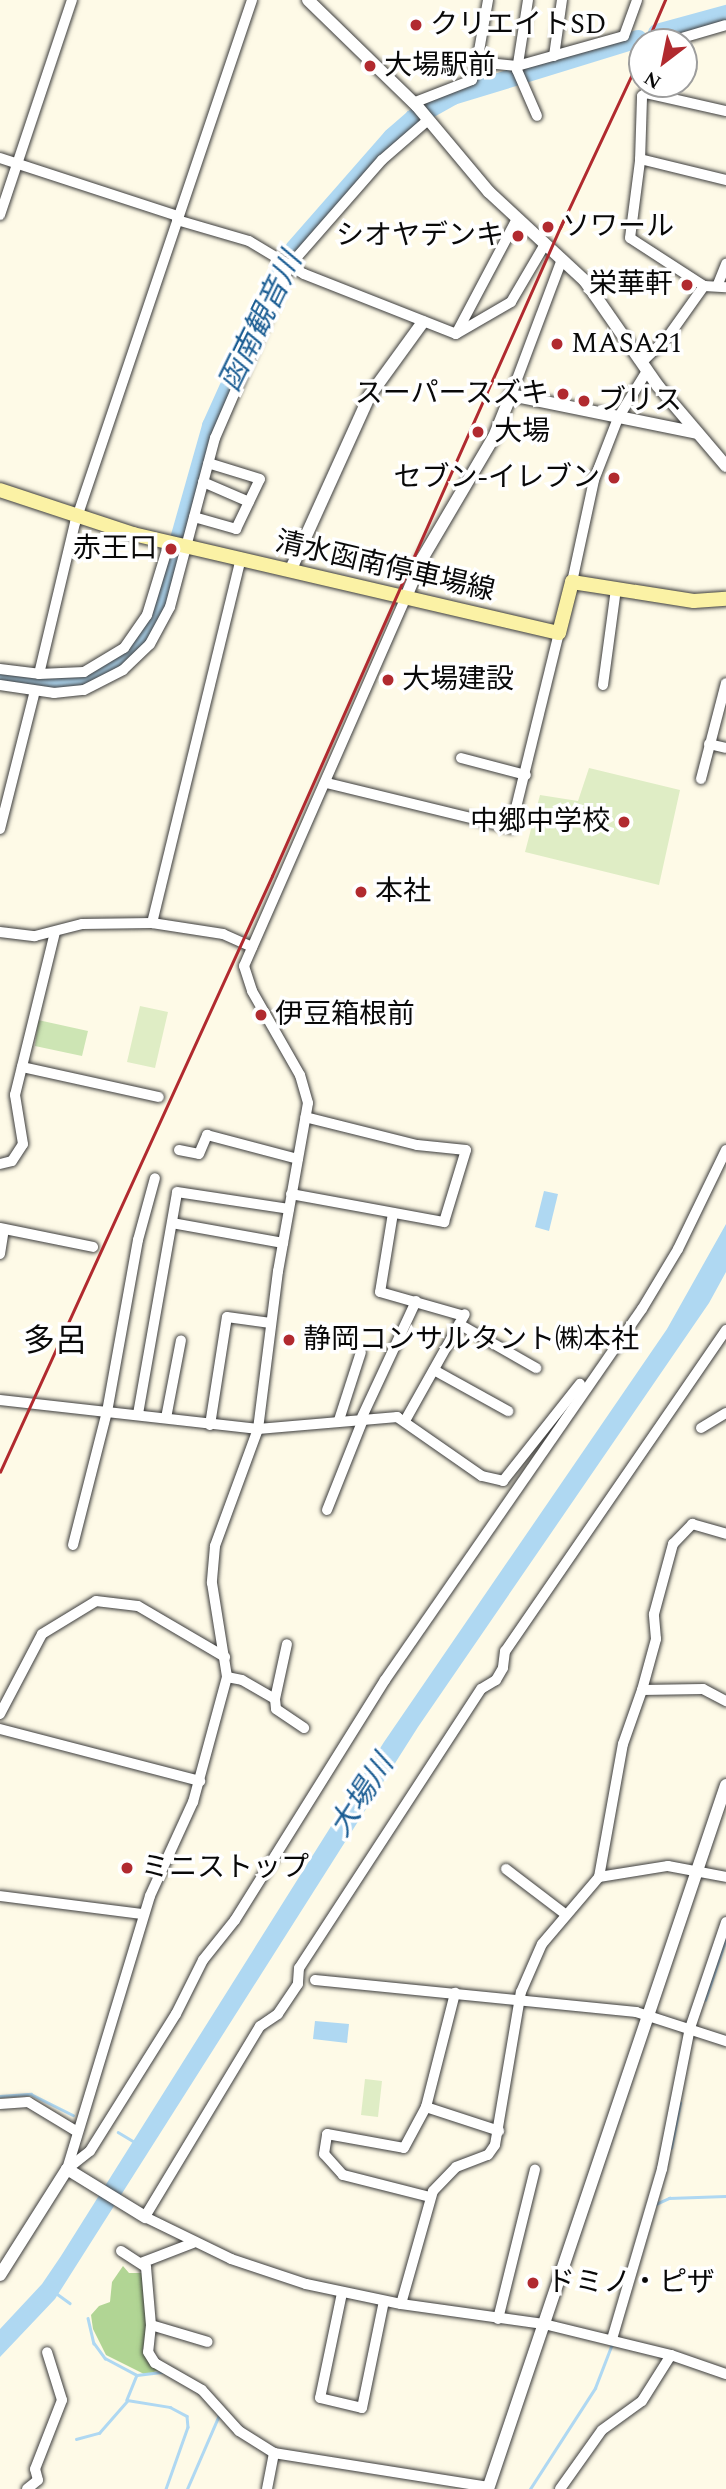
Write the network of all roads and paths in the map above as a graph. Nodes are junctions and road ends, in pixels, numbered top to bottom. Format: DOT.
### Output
graph roads {
  1 [pos="72,0"];
  2 [pos="252,0"];
  3 [pos="308,0"];
  4 [pos="488,0"];
  5 [pos="528,0"];
  6 [pos="562,0"];
  7 [pos="637,0"];
  8 [pos="726,25"];
  9 [pos="698,33"];
  10 [pos="554,56"];
  11 [pos="477,62"];
  12 [pos="517,68"];
  13 [pos="415,104"];
  14 [pos="726,111"];
  15 [pos="537,116"];
  16 [pos="427,119"];
  17 [pos="0,158"];
  18 [pos="640,159"];
  19 [pos="17,164"];
  20 [pos="726,180"];
  21 [pos="0,215"];
  22 [pos="177,218"];
  23 [pos="517,219"];
  24 [pos="545,244"];
  25 [pos="562,259"];
  26 [pos="726,264"];
  27 [pos="290,265"];
  28 [pos="722,285"];
  29 [pos="704,286"];
  30 [pos="423,322"];
  31 [pos="456,334"];
  32 [pos="645,366"];
  33 [pos="512,395"];
  34 [pos="618,418"];
  35 [pos="697,433"];
  36 [pos="724,461"];
  37 [pos="208,463"];
  38 [pos="203,482"];
  39 [pos="0,490"];
  40 [pos="250,502"];
  41 [pos="79,516"];
  42 [pos="194,517"];
  43 [pos="177,545"];
  44 [pos="241,558"];
  45 [pos="291,569"];
  46 [pos="572,582"];
  47 [pos="616,589"];
  48 [pos="406,597"];
  49 [pos="726,598"];
  50 [pos="155,619"];
  51 [pos="559,633"];
  52 [pos="39,674"];
  53 [pos="6,678"];
  54 [pos="726,683"];
  55 [pos="603,685"];
  56 [pos="35,691"];
  57 [pos="709,744"];
  58 [pos="726,748"];
  59 [pos="461,758"];
  60 [pos="526,775"];
  61 [pos="701,779"];
  62 [pos="327,783"];
  63 [pos="0,830"];
  64 [pos="152,923"];
  65 [pos="0,932"];
  66 [pos="55,932"];
  67 [pos="252,947"];
  68 [pos="22,1068"];
  69 [pos="159,1097"];
  70 [pos="306,1117"];
  71 [pos="179,1150"];
  72 [pos="726,1150"];
  73 [pos="298,1159"];
  74 [pos="0,1164"];
  75 [pos="155,1178"];
  76 [pos="291,1194"];
  77 [pos="289,1209"];
  78 [pos="393,1213"];
  79 [pos="172,1223"];
  80 [pos="2,1229"];
  81 [pos="283,1243"];
  82 [pos="93,1247"];
  83 [pos="0,1254"];
  84 [pos="416,1301"];
  85 [pos="463,1318"];
  86 [pos="271,1323"];
  87 [pos="726,1330"];
  88 [pos="181,1340"];
  89 [pos="361,1352"];
  90 [pos="536,1368"];
  91 [pos="434,1370"];
  92 [pos="580,1384"];
  93 [pos="0,1400"];
  94 [pos="508,1411"];
  95 [pos="107,1412"];
  96 [pos="726,1413"];
  97 [pos="138,1414"];
  98 [pos="166,1418"];
  99 [pos="363,1418"];
  100 [pos="406,1419"];
  101 [pos="339,1420"];
  102 [pos="210,1425"];
  103 [pos="701,1428"];
  104 [pos="258,1429"];
  105 [pos="536,1444"];
  106 [pos="547,1452"];
  107 [pos="327,1510"];
  108 [pos="726,1534"];
  109 [pos="73,1545"];
  110 [pos="287,1644"];
  111 [pos="225,1657"];
  112 [pos="227,1677"];
  113 [pos="642,1690"];
  114 [pos="275,1699"];
  115 [pos="726,1701"];
  116 [pos="0,1714"];
  117 [pos="304,1728"];
  118 [pos="0,1729"];
  119 [pos="200,1781"];
  120 [pos="726,1785"];
  121 [pos="698,1868"];
  122 [pos="506,1869"];
  123 [pos="599,1877"];
  124 [pos="726,1877"];
  125 [pos="0,1896"];
  126 [pos="144,1914"];
  127 [pos="565,1914"];
  128 [pos="726,1922"];
  129 [pos="315,1980"];
  130 [pos="455,1993"];
  131 [pos="520,2000"];
  132 [pos="649,2014"];
  133 [pos="690,2028"];
  134 [pos="726,2041"];
  135 [pos="0,2105"];
  136 [pos="426,2107"];
  137 [pos="76,2130"];
  138 [pos="499,2130"];
  139 [pos="535,2170"];
  140 [pos="72,2172"];
  141 [pos="430,2197"];
  142 [pos="144,2216"];
  143 [pos="193,2243"];
  144 [pos="121,2251"];
  145 [pos="141,2263"];
  146 [pos="0,2275"];
  147 [pos="342,2292"];
  148 [pos="384,2301"];
  149 [pos="401,2304"];
  150 [pos="498,2319"];
  151 [pos="544,2324"];
  152 [pos="151,2325"];
  153 [pos="612,2339"];
  154 [pos="208,2342"];
  155 [pos="47,2351"];
  156 [pos="671,2355"];
  157 [pos="726,2374"];
  158 [pos="274,2453"];
  159 [pos="488,2488"];
  160 [pos="27,2489"];
  161 [pos="267,2489"];
  162 [pos="560,2489"];
  1 -- 19 [label="street"];
  2 -- 22 [label="street"];
  3 -- 13 [label="street"];
  4 -- 11 [label="street"];
  5 -- 12 [label="street"];
  6 -- 10 [label="street"];
  7 -- 10 [label="street"];
  8 -- 9 [label="street"];
  10 -- 12 [label="street"];
  11 -- 12 [label="street"];
  11 -- 13 [label="street"];
  12 -- 15 [label="street"];
  13 -- 16 [label="street"];
  14 -- 18 [label="street"];
  16 -- 23 [label="street"];
  16 -- 27 [label="street"];
  17 -- 19 [label="street"];
  18 -- 20 [label="street"];
  18 -- 29 [label="street"];
  19 -- 21 [label="street"];
  19 -- 22 [label="street"];
  22 -- 27 [label="street"];
  22 -- 41 [label="street"];
  23 -- 24 [label="street"];
  23 -- 31 [label="street"];
  24 -- 25 [label="street"];
  24 -- 31 [label="street"];
  25 -- 32 [label="street"];
  25 -- 33 [label="street"];
  26 -- 28 [label="street"];
  27 -- 30 [label="street"];
  27 -- 37 [label="street"];
  28 -- 29 [label="street"];
  29 -- 32 [label="street"];
  30 -- 31 [label="street"];
  30 -- 45 [label="street"];
  32 -- 34 [label="street"];
  32 -- 35 [label="street"];
  33 -- 34 [label="street"];
  33 -- 48 [label="street"];
  34 -- 35 [label="street"];
  34 -- 46 [label="street"];
  35 -- 36 [label="street"];
  37 -- 38 [label="street"];
  37 -- 40 [label="street"];
  38 -- 40 [label="street"];
  38 -- 42 [label="street"];
  39 -- 41 [label="main road, 清水函南停車場線"];
  40 -- 42 [label="street"];
  41 -- 43 [label="main road, 清水函南停車場線"];
  41 -- 52 [label="street"];
  42 -- 43 [label="street"];
  43 -- 44 [label="main road, 清水函南停車場線"];
  43 -- 50 [label="street"];
  43 -- 50 [label="street"];
  44 -- 45 [label="main road, 清水函南停車場線"];
  44 -- 64 [label="street"];
  45 -- 48 [label="main road, 清水函南停車場線"];
  46 -- 47 [label="main road"];
  46 -- 51 [label="main road"];
  47 -- 49 [label="main road"];
  47 -- 55 [label="street"];
  48 -- 51 [label="main road, 清水函南停車場線"];
  48 -- 62 [label="street"];
  50 -- 52 [label="street"];
  50 -- 56 [label="street"];
  51 -- 60 [label="street"];
  52 -- 53 [label="street"];
  53 -- 56 [label="street"];
  54 -- 57 [label="street"];
  56 -- 63 [label="street"];
  57 -- 58 [label="street"];
  57 -- 61 [label="street"];
  59 -- 60 [label="street"];
  60 -- 62 [label="street"];
  62 -- 67 [label="street"];
  64 -- 66 [label="street"];
  64 -- 67 [label="street"];
  65 -- 66 [label="street"];
  66 -- 68 [label="street"];
  67 -- 70 [label="street"];
  68 -- 69 [label="street"];
  68 -- 74 [label="street"];
  70 -- 73 [label="street"];
  70 -- 78 [label="street"];
  71 -- 73 [label="street"];
  72 -- 106 [label="street"];
  73 -- 76 [label="street"];
  75 -- 95 [label="street"];
  76 -- 77 [label="street"];
  76 -- 78 [label="street"];
  77 -- 79 [label="street"];
  77 -- 81 [label="street"];
  78 -- 84 [label="street"];
  79 -- 81 [label="street"];
  79 -- 97 [label="street"];
  80 -- 82 [label="street"];
  80 -- 83 [label="street"];
  81 -- 86 [label="street"];
  84 -- 85 [label="street"];
  84 -- 99 [label="street"];
  85 -- 90 [label="street"];
  85 -- 91 [label="street"];
  86 -- 102 [label="street"];
  86 -- 104 [label="street"];
  87 -- 142 [label="street"];
  88 -- 98 [label="street"];
  89 -- 101 [label="street"];
  91 -- 94 [label="street"];
  91 -- 100 [label="street"];
  92 -- 105 [label="street"];
  93 -- 95 [label="street"];
  95 -- 97 [label="street"];
  95 -- 109 [label="street"];
  96 -- 103 [label="street"];
  97 -- 98 [label="street"];
  98 -- 102 [label="street"];
  99 -- 100 [label="street"];
  99 -- 101 [label="street"];
  99 -- 107 [label="street"];
  100 -- 105 [label="street"];
  101 -- 104 [label="street"];
  102 -- 104 [label="street"];
  104 -- 111 [label="street"];
  105 -- 106 [label="street"];
  106 -- 140 [label="street"];
  108 -- 113 [label="street"];
  110 -- 114 [label="street"];
  111 -- 112 [label="street"];
  111 -- 116 [label="street"];
  112 -- 114 [label="street"];
  112 -- 119 [label="street"];
  113 -- 115 [label="street"];
  113 -- 123 [label="street"];
  114 -- 117 [label="street"];
  118 -- 119 [label="street"];
  119 -- 126 [label="street"];
  120 -- 121 [label="street"];
  121 -- 123 [label="street"];
  121 -- 124 [label="street"];
  121 -- 132 [label="street"];
  122 -- 127 [label="street"];
  123 -- 127 [label="street"];
  125 -- 126 [label="street"];
  126 -- 137 [label="street"];
  127 -- 131 [label="street"];
  128 -- 133 [label="street"];
  129 -- 130 [label="street"];
  130 -- 131 [label="street"];
  130 -- 136 [label="street"];
  131 -- 132 [label="street"];
  131 -- 138 [label="street"];
  132 -- 133 [label="street"];
  132 -- 151 [label="street"];
  133 -- 134 [label="street"];
  133 -- 153 [label="street"];
  135 -- 137 [label="street"];
  136 -- 138 [label="street"];
  136 -- 141 [label="street"];
  137 -- 140 [label="street"];
  138 -- 141 [label="street"];
  139 -- 150 [label="street"];
  140 -- 142 [label="street"];
  140 -- 146 [label="street"];
  141 -- 149 [label="street"];
  142 -- 143 [label="street"];
  143 -- 145 [label="street"];
  143 -- 147 [label="street"];
  144 -- 145 [label="street"];
  145 -- 152 [label="street"];
  147 -- 148 [label="street"];
  147 -- 148 [label="street"];
  148 -- 149 [label="street"];
  149 -- 150 [label="street"];
  150 -- 151 [label="street"];
  151 -- 153 [label="street"];
  151 -- 159 [label="street"];
  152 -- 154 [label="street"];
  152 -- 158 [label="street"];
  153 -- 156 [label="street"];
  155 -- 160 [label="street"];
  156 -- 157 [label="street"];
  156 -- 162 [label="street"];
  158 -- 159 [label="street"];
  158 -- 161 [label="street"];
}
